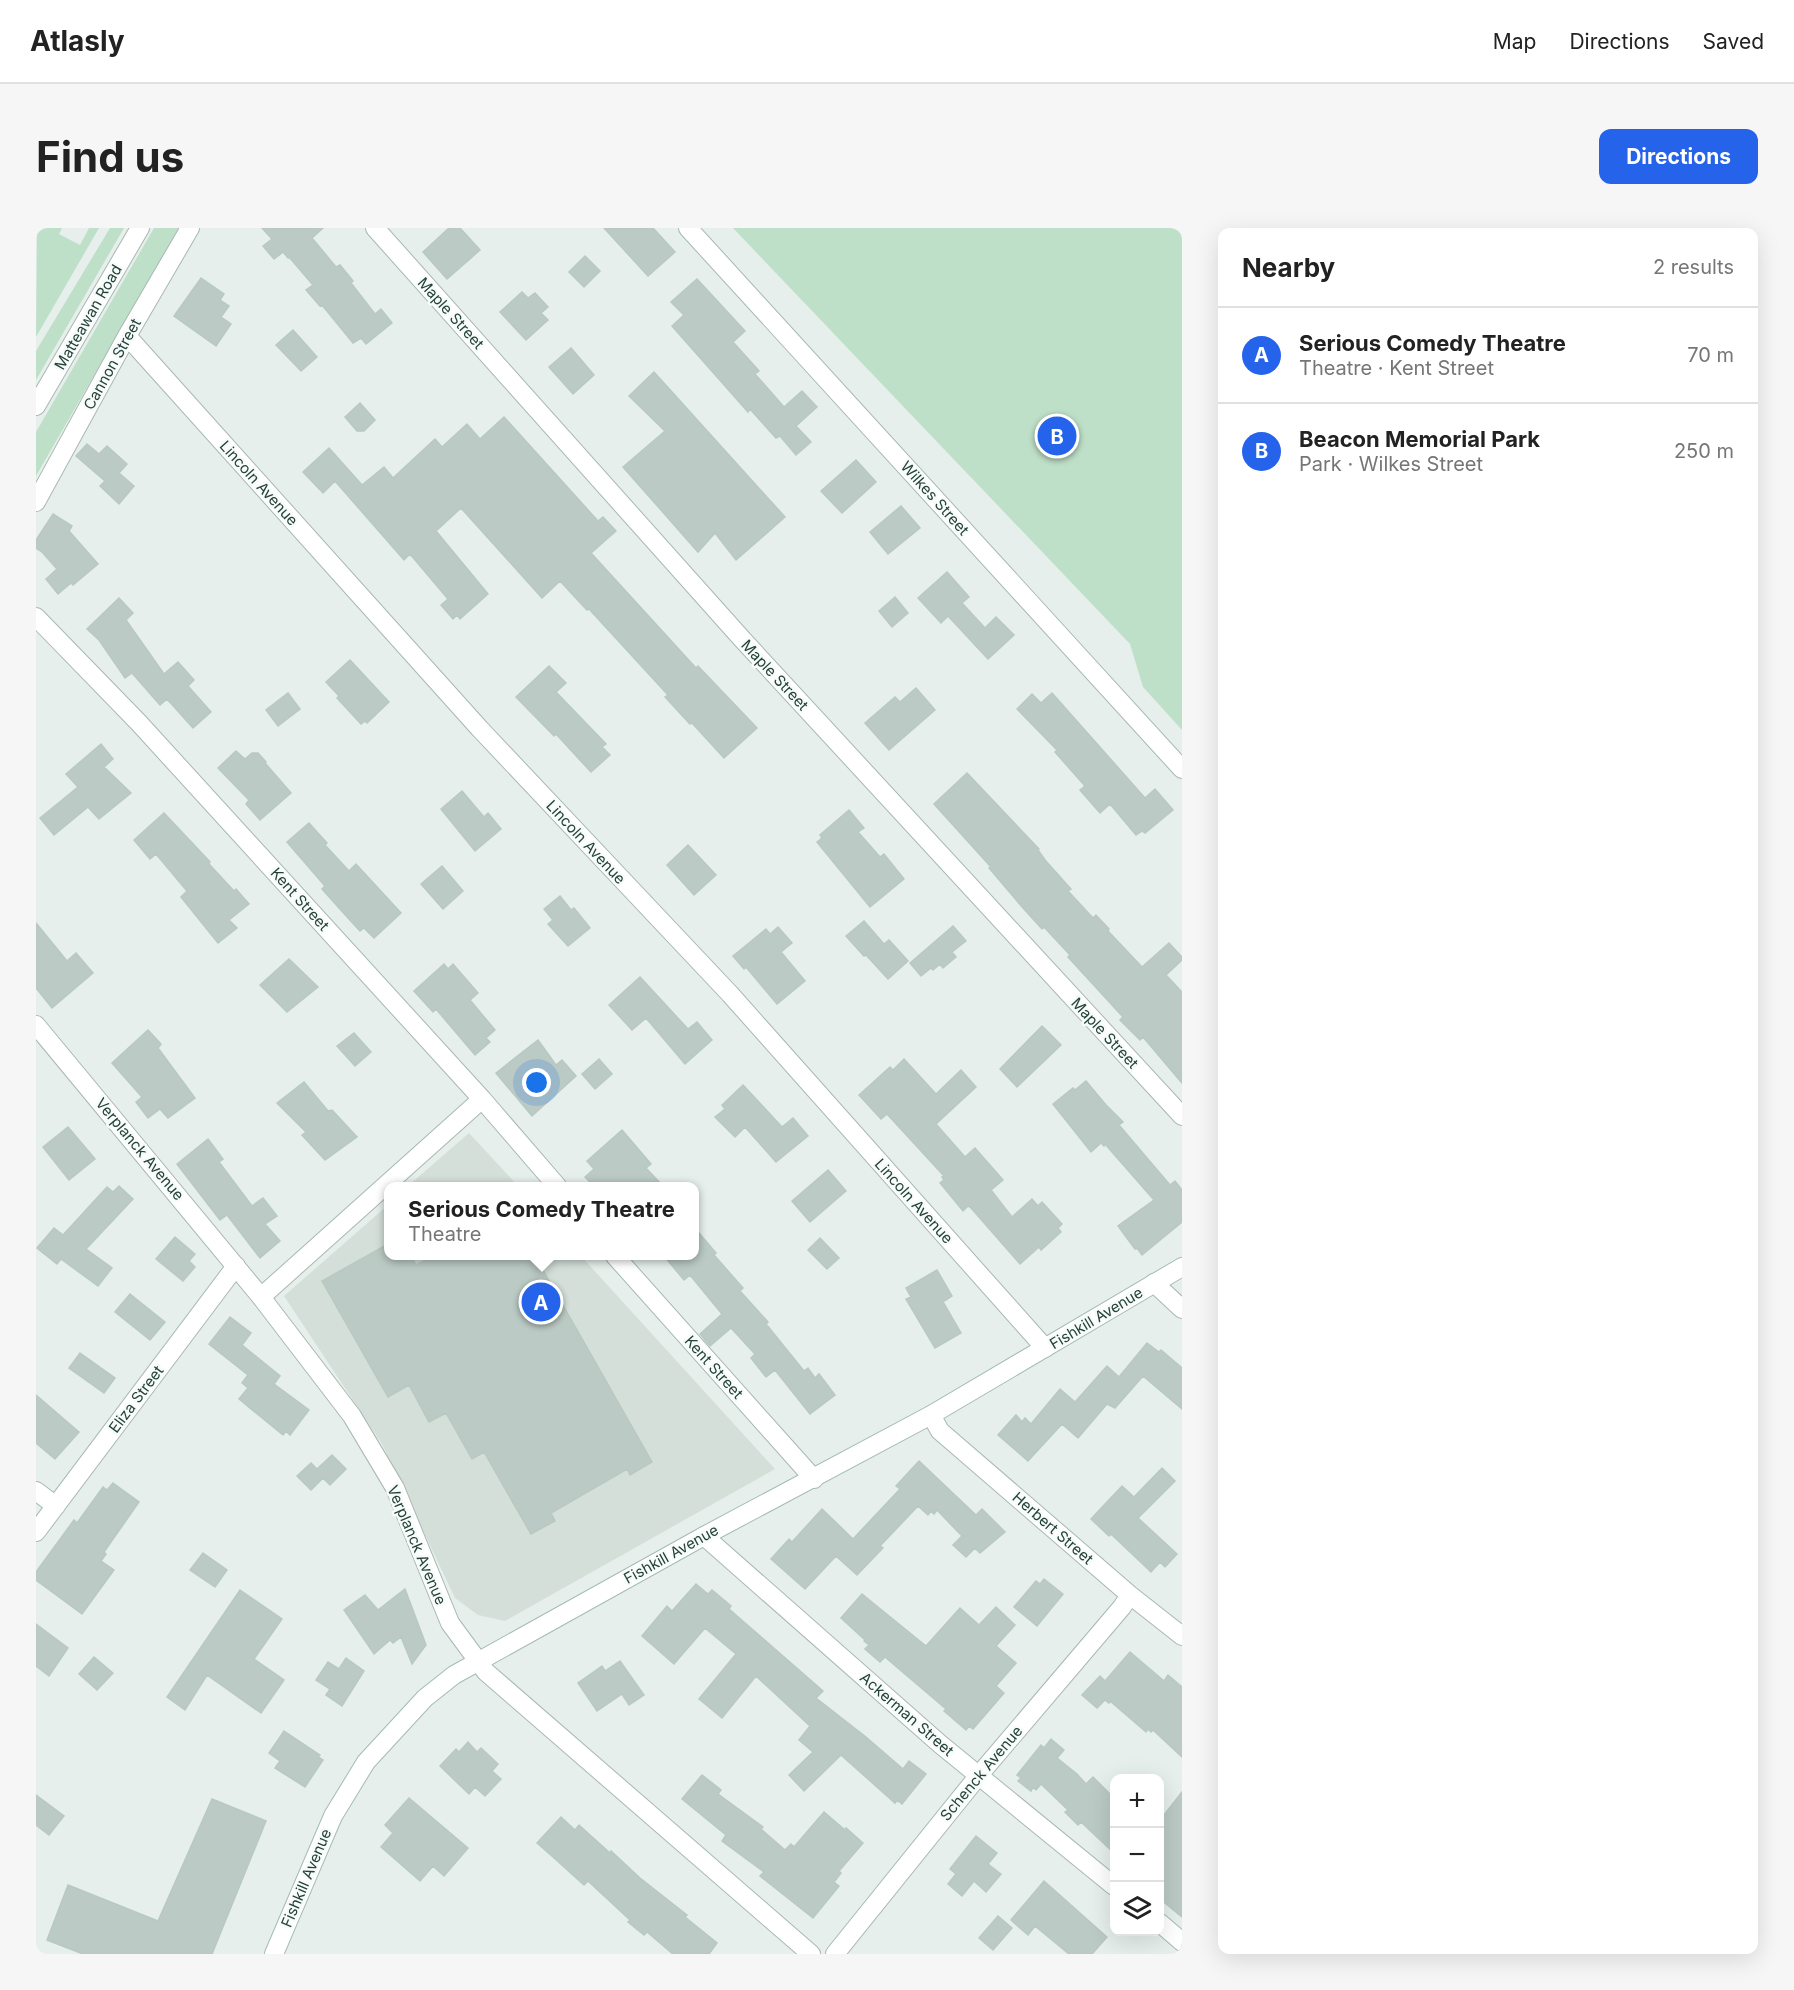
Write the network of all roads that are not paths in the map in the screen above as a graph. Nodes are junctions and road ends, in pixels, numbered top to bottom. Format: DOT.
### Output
graph roads {
  1 [pos="140,228"];
  2 [pos="190,228"];
  3 [pos="375,228"];
  4 [pos="688,228"];
  5 [pos="127,336"];
  6 [pos="36,406"];
  7 [pos="36,502"];
  8 [pos="36,617"];
  9 [pos="1182,769"];
  10 [pos="36,1025"];
  11 [pos="482,1099"];
  12 [pos="1182,1116"];
  13 [pos="389,1182"];
  14 [pos="554,1182"];
  15 [pos="384,1187"];
  16 [pos="619,1260"];
  17 [pos="236,1266"];
  18 [pos="1182,1267"];
  19 [pos="1154,1283"];
  20 [pos="261,1297"];
  21 [pos="1182,1309"];
  22 [pos="1045,1348"];
  23 [pos="931,1415"];
  24 [pos="814,1479"];
  25 [pos="36,1491"];
  26 [pos="56,1506"];
  27 [pos="36,1532"];
  28 [pos="704,1536"];
  29 [pos="1130,1595"];
  30 [pos="1182,1636"];
  31 [pos="478,1661"];
  32 [pos="979,1775"];
  33 [pos="1110,1883"];
  34 [pos="1164,1926"];
  35 [pos="1182,1942"];
  36 [pos="274,1954"];
  37 [pos="811,1954"];
  38 [pos="835,1954"];
  1 -- 6 [label="street, Matteawan Road"];
  2 -- 5 [label="street, Cannon Street"];
  3 -- 12 [label="street, Maple Street"];
  4 -- 9 [label="street, Wilkes Street"];
  5 -- 7 [label="street, Cannon Street"];
  5 -- 22 [label="street, Lincoln Avenue"];
  8 -- 11 [label="street, Kent Street"];
  10 -- 17 [label="street, Verplanck Avenue"];
  11 -- 13 [label="street"];
  11 -- 14 [label="street, Kent Street"];
  15 -- 20 [label="street"];
  16 -- 24 [label="street, Kent Street"];
  17 -- 20 [label="street, Verplanck Avenue"];
  17 -- 26 [label="street, Eliza Street"];
  18 -- 19 [label="street, Fishkill Avenue"];
  19 -- 21 [label="street"];
  19 -- 22 [label="street, Fishkill Avenue"];
  20 -- 31 [label="street, Verplanck Avenue"];
  22 -- 23 [label="street, Fishkill Avenue"];
  23 -- 24 [label="street, Fishkill Avenue"];
  23 -- 29 [label="street, Herbert Street"];
  24 -- 28 [label="street, Fishkill Avenue"];
  25 -- 26 [label="street"];
  26 -- 27 [label="street, Eliza Street"];
  28 -- 31 [label="street, Fishkill Avenue"];
  28 -- 32 [label="street, Ackerman Street"];
  29 -- 30 [label="street, Herbert Street"];
  29 -- 32 [label="street, Schenck Avenue"];
  31 -- 36 [label="street, Fishkill Avenue"];
  31 -- 37 [label="street, Verplanck Avenue"];
  32 -- 33 [label="street, Ackerman Street"];
  32 -- 38 [label="street, Schenck Avenue"];
  34 -- 35 [label="street"];
}
